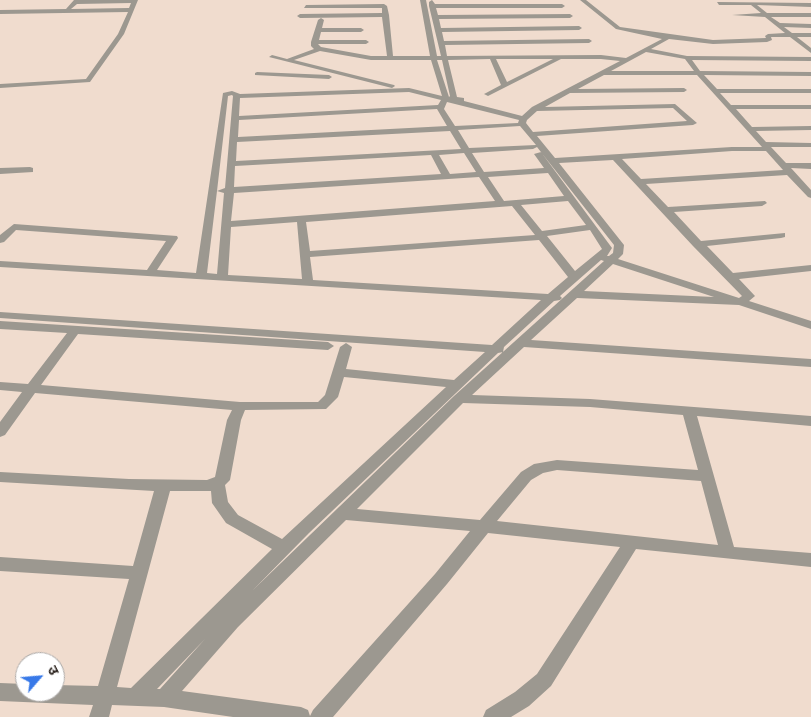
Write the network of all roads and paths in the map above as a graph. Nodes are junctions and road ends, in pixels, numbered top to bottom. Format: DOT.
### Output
graph roads {
  1 [pos="135,0"];
  2 [pos="423,0"];
  3 [pos="582,0"];
  4 [pos="76,1"];
  5 [pos="749,2"];
  6 [pos="383,3"];
  7 [pos="432,3"];
  8 [pos="560,3"];
  9 [pos="719,3"];
  10 [pos="811,4"];
  11 [pos="306,7"];
  12 [pos="130,10"];
  13 [pos="67,11"];
  14 [pos="0,12"];
  15 [pos="386,15"];
  16 [pos="735,15"];
  17 [pos="766,15"];
  18 [pos="811,15"];
  19 [pos="300,16"];
  20 [pos="570,16"];
  21 [pos="435,17"];
  22 [pos="321,20"];
  23 [pos="779,25"];
  24 [pos="811,26"];
  25 [pos="579,28"];
  26 [pos="318,30"];
  27 [pos="361,30"];
  28 [pos="437,30"];
  29 [pos="657,35"];
  30 [pos="792,35"];
  31 [pos="811,36"];
  32 [pos="589,41"];
  33 [pos="314,42"];
  34 [pos="366,42"];
  35 [pos="440,43"];
  36 [pos="809,48"];
  37 [pos="318,49"];
  38 [pos="646,50"];
  39 [pos="272,57"];
  40 [pos="601,57"];
  41 [pos="390,58"];
  42 [pos="433,58"];
  43 [pos="444,58"];
  44 [pos="492,58"];
  45 [pos="561,58"];
  46 [pos="687,58"];
  47 [pos="811,58"];
  48 [pos="623,59"];
  49 [pos="287,61"];
  50 [pos="594,72"];
  51 [pos="603,73"];
  52 [pos="258,74"];
  53 [pos="698,74"];
  54 [pos="811,74"];
  55 [pos="359,78"];
  56 [pos="505,85"];
  57 [pos="0,86"];
  58 [pos="409,90"];
  59 [pos="684,90"];
  60 [pos="569,91"];
  61 [pos="715,91"];
  62 [pos="811,91"];
  63 [pos="488,94"];
  64 [pos="237,96"];
  65 [pos="450,98"];
  66 [pos="441,107"];
  67 [pos="631,107"];
  68 [pos="731,107"];
  69 [pos="811,107"];
  70 [pos="536,109"];
  71 [pos="637,114"];
  72 [pos="235,118"];
  73 [pos="520,118"];
  74 [pos="811,128"];
  75 [pos="454,129"];
  76 [pos="751,129"];
  77 [pos="532,134"];
  78 [pos="233,140"];
  79 [pos="811,145"];
  80 [pos="767,146"];
  81 [pos="533,147"];
  82 [pos="466,150"];
  83 [pos="433,152"];
  84 [pos="615,157"];
  85 [pos="232,164"];
  86 [pos="784,165"];
  87 [pos="552,166"];
  88 [pos="811,166"];
  89 [pos="30,170"];
  90 [pos="0,171"];
  91 [pos="790,172"];
  92 [pos="482,175"];
  93 [pos="447,177"];
  94 [pos="638,182"];
  95 [pos="229,190"];
  96 [pos="214,191"];
  97 [pos="811,195"];
  98 [pos="571,198"];
  99 [pos="515,203"];
  100 [pos="762,203"];
  101 [pos="501,204"];
  102 [pos="665,210"];
  103 [pos="301,219"];
  104 [pos="227,224"];
  105 [pos="593,227"];
  106 [pos="541,235"];
  107 [pos="781,235"];
  108 [pos="0,240"];
  109 [pos="697,244"];
  110 [pos="305,254"];
  111 [pos="608,255"];
  112 [pos="0,264"];
  113 [pos="811,268"];
  114 [pos="150,273"];
  115 [pos="201,276"];
  116 [pos="222,277"];
  117 [pos="574,277"];
  118 [pos="730,277"];
  119 [pos="308,283"];
  120 [pos="571,296"];
  121 [pos="551,298"];
  122 [pos="745,299"];
  123 [pos="0,315"];
  124 [pos="811,316"];
  125 [pos="811,325"];
  126 [pos="0,326"];
  127 [pos="75,330"];
  128 [pos="346,347"];
  129 [pos="504,351"];
  130 [pos="811,363"];
  131 [pos="338,372"];
  132 [pos="0,386"];
  133 [pos="33,389"];
  134 [pos="458,392"];
  135 [pos="240,406"];
  136 [pos="689,411"];
  137 [pos="811,421"];
  138 [pos="0,432"];
  139 [pos="706,476"];
  140 [pos="0,477"];
  141 [pos="217,482"];
  142 [pos="162,487"];
  143 [pos="343,514"];
  144 [pos="484,526"];
  145 [pos="632,542"];
  146 [pos="284,548"];
  147 [pos="728,553"];
  148 [pos="811,560"];
  149 [pos="0,564"];
  150 [pos="139,573"];
  151 [pos="0,692"];
  152 [pos="104,696"];
  153 [pos="136,696"];
  154 [pos="164,698"];
  155 [pos="99,717"];
  156 [pos="301,717"];
  157 [pos="320,717"];
  158 [pos="493,717"];
  1 -- 4 [label="street"];
  1 -- 12 [label="street"];
  2 -- 42 [label="street"];
  3 -- 29 [label="street"];
  4 -- 13 [label="street"];
  5 -- 9 [label="street"];
  5 -- 10 [label="street"];
  5 -- 17 [label="street"];
  6 -- 11 [label="street"];
  6 -- 15 [label="street"];
  7 -- 8 [label="street"];
  7 -- 21 [label="street"];
  8 -- 20 [label="street"];
  12 -- 13 [label="street"];
  12 -- 57 [label="street"];
  13 -- 14 [label="street"];
  15 -- 19 [label="street"];
  15 -- 41 [label="street"];
  16 -- 17 [label="street"];
  17 -- 18 [label="street"];
  17 -- 23 [label="street"];
  20 -- 21 [label="street"];
  20 -- 25 [label="street"];
  21 -- 28 [label="street"];
  22 -- 26 [label="street"];
  23 -- 24 [label="street"];
  23 -- 30 [label="street"];
  25 -- 28 [label="street"];
  25 -- 32 [label="street"];
  26 -- 27 [label="street"];
  26 -- 33 [label="street"];
  28 -- 35 [label="street"];
  29 -- 30 [label="street"];
  29 -- 38 [label="street"];
  29 -- 48 [label="street"];
  30 -- 31 [label="street"];
  30 -- 36 [label="street"];
  32 -- 35 [label="street"];
  32 -- 40 [label="street"];
  33 -- 34 [label="street"];
  33 -- 37 [label="street"];
  35 -- 43 [label="street"];
  37 -- 41 [label="street"];
  37 -- 49 [label="street"];
  38 -- 46 [label="street"];
  38 -- 48 [label="street"];
  39 -- 49 [label="street"];
  40 -- 45 [label="street"];
  40 -- 48 [label="street"];
  41 -- 42 [label="street"];
  42 -- 43 [label="street"];
  42 -- 65 [label="street"];
  43 -- 44 [label="street"];
  43 -- 65 [label="street"];
  44 -- 45 [label="street"];
  44 -- 56 [label="street"];
  45 -- 56 [label="street"];
  46 -- 47 [label="street"];
  46 -- 53 [label="street"];
  48 -- 50 [label="street"];
  48 -- 51 [label="street"];
  49 -- 55 [label="street"];
  50 -- 51 [label="street"];
  50 -- 73 [label="street"];
  51 -- 53 [label="street"];
  51 -- 60 [label="street"];
  52 -- 55 [label="street"];
  53 -- 54 [label="street"];
  53 -- 61 [label="street"];
  55 -- 58 [label="street"];
  56 -- 63 [label="street"];
  58 -- 64 [label="street"];
  58 -- 65 [label="street"];
  59 -- 60 [label="street"];
  60 -- 70 [label="street"];
  61 -- 62 [label="street"];
  61 -- 68 [label="street"];
  64 -- 72 [label="street"];
  64 -- 96 [label="street"];
  65 -- 66 [label="street"];
  65 -- 73 [label="street"];
  66 -- 72 [label="street"];
  66 -- 75 [label="street"];
  67 -- 70 [label="street"];
  67 -- 71 [label="street"];
  67 -- 77 [label="street"];
  68 -- 69 [label="street"];
  68 -- 76 [label="street"];
  70 -- 73 [label="street"];
  72 -- 78 [label="street"];
  73 -- 75 [label="street"];
  73 -- 77 [label="street"];
  73 -- 81 [label="street"];
  74 -- 76 [label="street"];
  75 -- 78 [label="street"];
  75 -- 82 [label="street"];
  76 -- 80 [label="street"];
  77 -- 87 [label="street"];
  78 -- 85 [label="street"];
  79 -- 80 [label="street"];
  80 -- 84 [label="street"];
  80 -- 86 [label="street"];
  81 -- 82 [label="street"];
  81 -- 87 [label="street"];
  82 -- 83 [label="street"];
  82 -- 92 [label="street"];
  83 -- 85 [label="street"];
  83 -- 93 [label="street"];
  84 -- 87 [label="street"];
  84 -- 94 [label="street"];
  85 -- 95 [label="street"];
  86 -- 88 [label="street"];
  86 -- 91 [label="street"];
  87 -- 92 [label="street"];
  87 -- 98 [label="street"];
  87 -- 111 [label="street"];
  89 -- 90 [label="street"];
  91 -- 94 [label="street"];
  91 -- 97 [label="street"];
  92 -- 93 [label="street"];
  92 -- 101 [label="street"];
  93 -- 95 [label="street"];
  94 -- 102 [label="street"];
  95 -- 96 [label="street"];
  95 -- 104 [label="street"];
  96 -- 115 [label="street"];
  98 -- 99 [label="street"];
  98 -- 105 [label="street"];
  99 -- 101 [label="street"];
  99 -- 106 [label="street"];
  100 -- 102 [label="street"];
  101 -- 103 [label="street"];
  102 -- 109 [label="street"];
  103 -- 104 [label="street"];
  103 -- 110 [label="street"];
  104 -- 116 [label="street"];
  105 -- 106 [label="street"];
  105 -- 111 [label="street"];
  106 -- 110 [label="street"];
  106 -- 117 [label="street"];
  107 -- 109 [label="street"];
  108 -- 114 [label="street"];
  109 -- 118 [label="street"];
  110 -- 119 [label="street"];
  111 -- 117 [label="street"];
  111 -- 120 [label="street"];
  111 -- 122 [label="street"];
  112 -- 114 [label="street"];
  113 -- 118 [label="street"];
  114 -- 115 [label="street"];
  115 -- 116 [label="street"];
  116 -- 119 [label="street"];
  117 -- 121 [label="street"];
  118 -- 122 [label="street"];
  119 -- 121 [label="street"];
  120 -- 121 [label="street"];
  120 -- 122 [label="street"];
  120 -- 129 [label="street"];
  121 -- 129 [label="street"];
  122 -- 124 [label="street"];
  122 -- 125 [label="street"];
  123 -- 129 [label="street"];
  126 -- 127 [label="street"];
  127 -- 128 [label="street"];
  127 -- 133 [label="street"];
  128 -- 129 [label="street"];
  128 -- 131 [label="street"];
  129 -- 130 [label="street"];
  129 -- 134 [label="street"];
  131 -- 134 [label="street"];
  131 -- 135 [label="street"];
  132 -- 133 [label="street"];
  133 -- 135 [label="street"];
  133 -- 138 [label="street"];
  134 -- 136 [label="street"];
  134 -- 143 [label="street"];
  134 -- 146 [label="street"];
  135 -- 141 [label="street"];
  136 -- 137 [label="street"];
  136 -- 139 [label="street"];
  139 -- 144 [label="street"];
  139 -- 147 [label="street"];
  140 -- 142 [label="street"];
  141 -- 142 [label="street"];
  141 -- 146 [label="street"];
  142 -- 150 [label="street"];
  143 -- 144 [label="street"];
  143 -- 154 [label="street"];
  144 -- 145 [label="street"];
  144 -- 157 [label="street"];
  145 -- 147 [label="street"];
  145 -- 158 [label="street"];
  146 -- 153 [label="street"];
  147 -- 148 [label="street"];
  149 -- 150 [label="street"];
  150 -- 152 [label="street"];
  151 -- 152 [label="street"];
  152 -- 153 [label="street"];
  152 -- 155 [label="street"];
  153 -- 154 [label="street"];
  154 -- 156 [label="street"];
}
